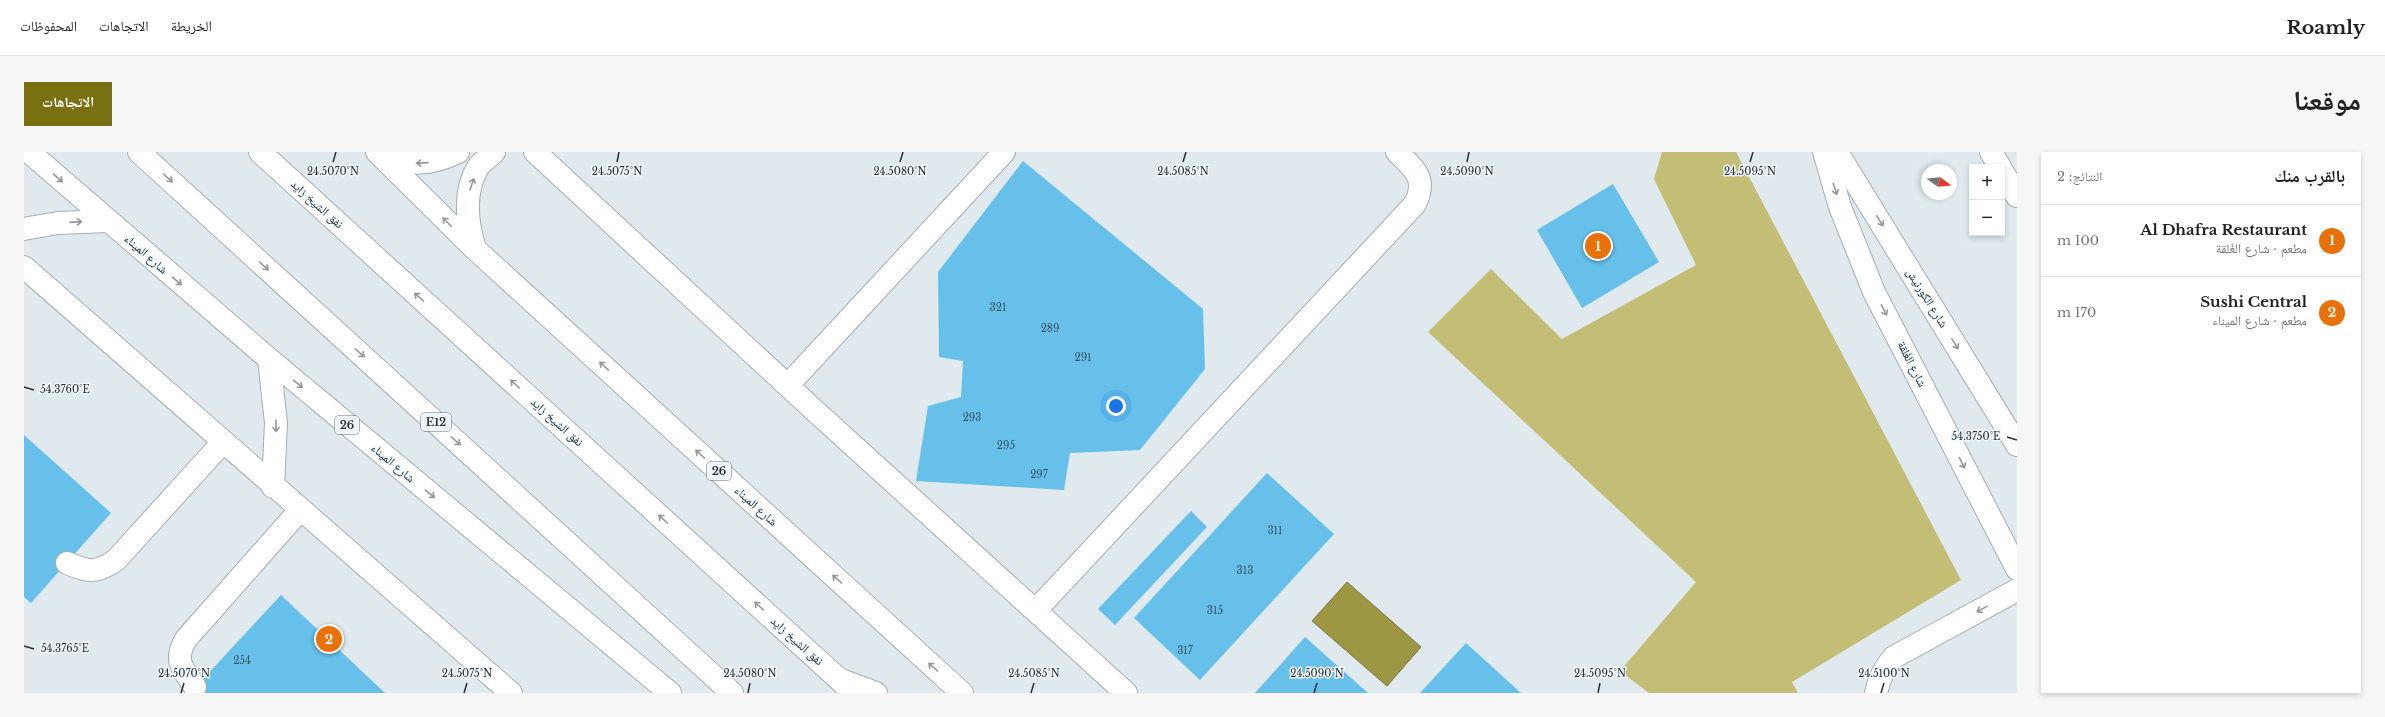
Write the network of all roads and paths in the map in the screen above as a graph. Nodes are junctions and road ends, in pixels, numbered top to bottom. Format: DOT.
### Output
graph roads {
  1 [pos="28,152"];
  2 [pos="139,152"];
  3 [pos="260,152"];
  4 [pos="378,152"];
  5 [pos="458,152"];
  6 [pos="494,152"];
  7 [pos="534,152"];
  8 [pos="1004,152"];
  9 [pos="1397,152"];
  10 [pos="1824,152"];
  11 [pos="1837,152"];
  12 [pos="1991,152"];
  13 [pos="1998,164"];
  14 [pos="2005,176"];
  15 [pos="2017,196"];
  16 [pos="108,222"];
  17 [pos="24,229"];
  18 [pos="475,249"];
  19 [pos="24,267"];
  20 [pos="269,360"];
  21 [pos="788,385"];
  22 [pos="223,442"];
  23 [pos="2017,445"];
  24 [pos="273,487"];
  25 [pos="300,510"];
  26 [pos="67,563"];
  27 [pos="2017,569"];
  28 [pos="2017,590"];
  29 [pos="1036,610"];
  30 [pos="847,686"];
  31 [pos="196,688"];
  32 [pos="511,693"];
  33 [pos="670,693"];
  34 [pos="732,693"];
  35 [pos="876,693"];
  36 [pos="962,693"];
  37 [pos="1126,693"];
  38 [pos="1876,693"];
  1 -- 16 [label="main road, شارع الميناء / 26, one-way"];
  2 -- 34 [label="main road, E12, one-way"];
  30 -- 3 [label="main road, نفق الشيخ زايد, one-way"];
  5 -- 4 [label="main road, one-way"];
  18 -- 4 [label="main road, شارع الميناء / 26, one-way"];
  18 -- 6 [label="main road, one-way"];
  7 -- 21 [label="main road"];
  8 -- 21 [label="main road"];
  9 -- 29 [label="main road"];
  10 -- 27 [label="main road, شارع الغَلقة, one-way"];
  11 -- 23 [label="main road, شارع الكورنيش, one-way"];
  12 -- 13 [label="main road"];
  14 -- 15 [label="main road"];
  17 -- 16 [label="main road, one-way"];
  16 -- 20 [label="main road, شارع الميناء / 26, one-way"];
  36 -- 18 [label="main road, شارع الميناء / 26, one-way"];
  19 -- 22 [label="main road"];
  20 -- 24 [label="main road, one-way"];
  20 -- 33 [label="main road, شارع الميناء / 26, one-way"];
  21 -- 29 [label="main road"];
  22 -- 24 [label="main road"];
  22 -- 26 [label="main road"];
  24 -- 25 [label="main road"];
  25 -- 31 [label="main road"];
  25 -- 32 [label="main road"];
  28 -- 38 [label="main road, one-way"];
  29 -- 37 [label="main road"];
  30 -- 35 [label="main road"];
}
